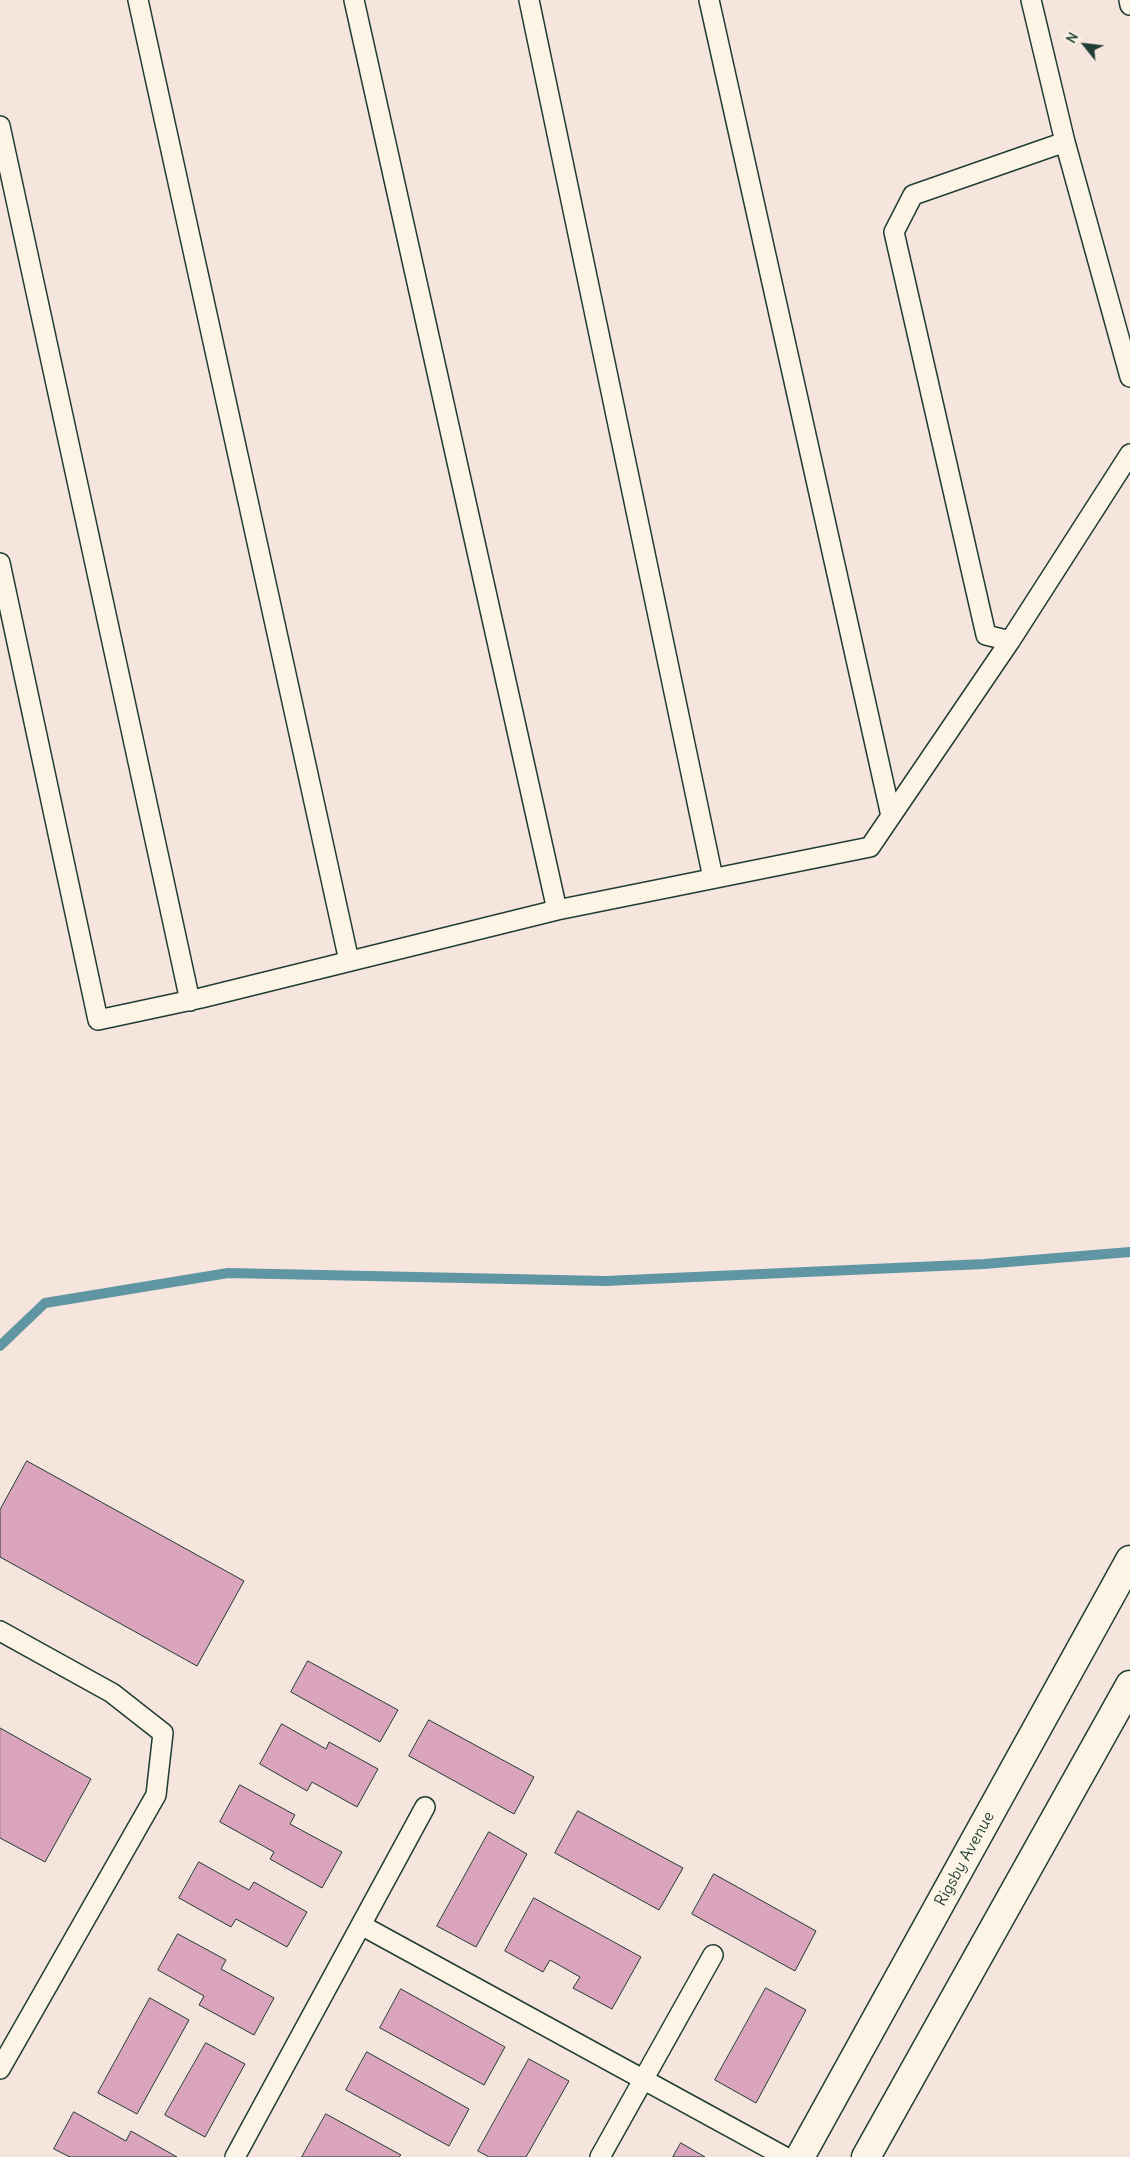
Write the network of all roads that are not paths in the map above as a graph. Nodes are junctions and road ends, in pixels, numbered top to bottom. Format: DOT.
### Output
graph roads {
  1 [pos="138,0"];
  2 [pos="354,0"];
  3 [pos="529,0"];
  4 [pos="709,0"];
  5 [pos="1031,0"];
  6 [pos="1129,0"];
  7 [pos="1130,5"];
  8 [pos="0,126"];
  9 [pos="1065,142"];
  10 [pos="1130,377"];
  11 [pos="1130,454"];
  12 [pos="0,563"];
  13 [pos="1010,641"];
  14 [pos="891,816"];
  15 [pos="713,878"];
  16 [pos="557,910"];
  17 [pos="349,961"];
  18 [pos="190,1000"];
  19 [pos="1130,1560"];
  20 [pos="0,1631"];
  21 [pos="1130,1685"];
  22 [pos="425,1807"];
  23 [pos="361,1925"];
  24 [pos="713,1955"];
  25 [pos="0,2069"];
  26 [pos="644,2080"];
  27 [pos="235,2157"];
  28 [pos="600,2157"];
  29 [pos="785,2157"];
  30 [pos="800,2157"];
  31 [pos="866,2157"];
  1 -- 17 [label="lane"];
  2 -- 16 [label="lane"];
  3 -- 15 [label="lane"];
  4 -- 14 [label="lane"];
  5 -- 9 [label="lane"];
  6 -- 7 [label="lane"];
  8 -- 18 [label="lane"];
  9 -- 10 [label="lane"];
  9 -- 13 [label="lane"];
  11 -- 13 [label="lane"];
  12 -- 18 [label="lane"];
  13 -- 14 [label="lane"];
  14 -- 15 [label="lane"];
  15 -- 16 [label="lane"];
  16 -- 17 [label="lane"];
  17 -- 18 [label="lane"];
  19 -- 30 [label="main road, Rigsby Avenue"];
  20 -- 25 [label="lane"];
  21 -- 31 [label="main road"];
  22 -- 23 [label="lane"];
  23 -- 26 [label="lane"];
  23 -- 27 [label="lane"];
  24 -- 26 [label="lane"];
  26 -- 28 [label="lane"];
  26 -- 29 [label="lane"];
}
